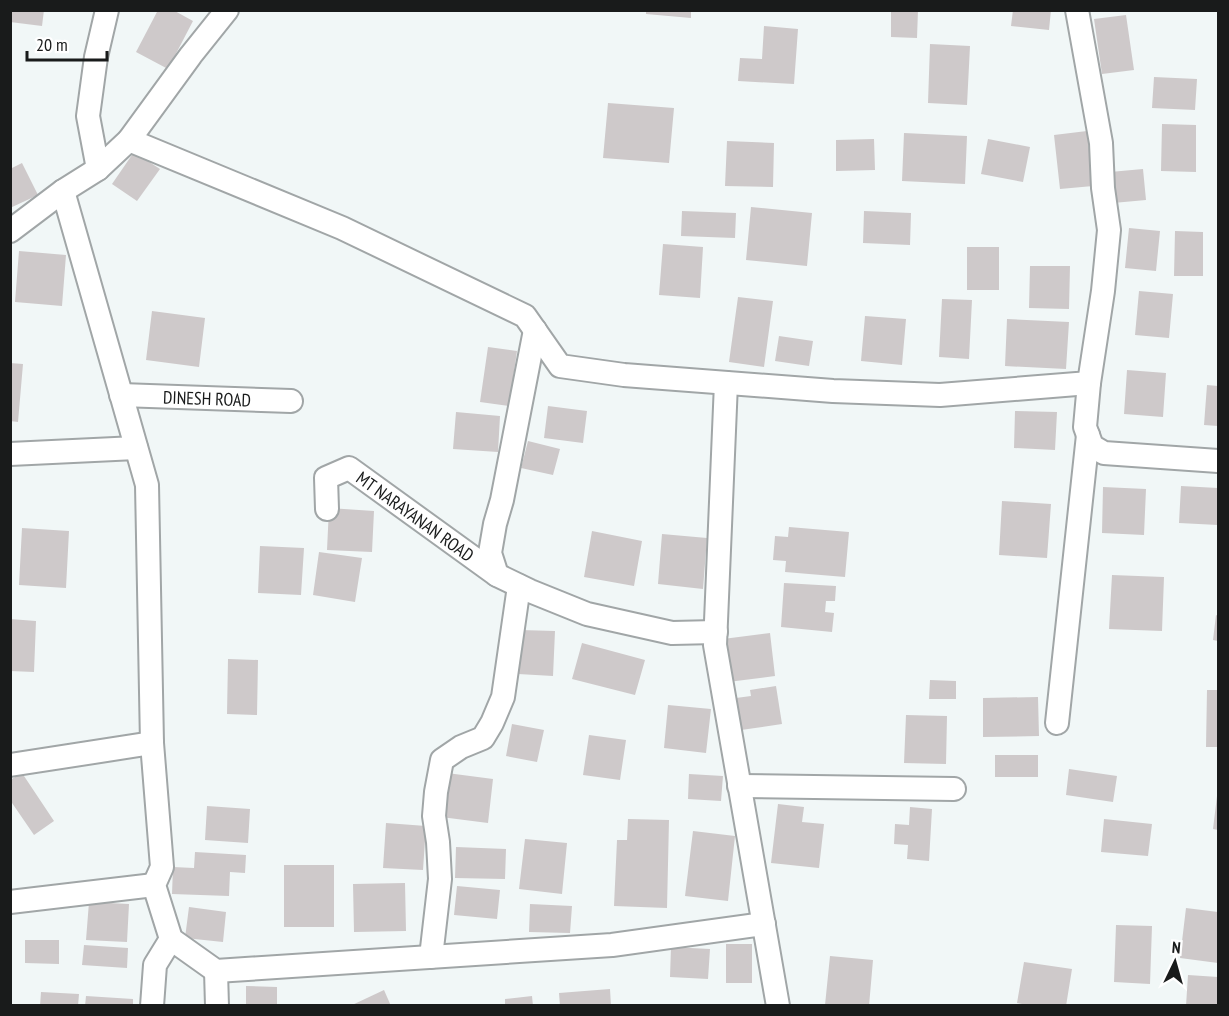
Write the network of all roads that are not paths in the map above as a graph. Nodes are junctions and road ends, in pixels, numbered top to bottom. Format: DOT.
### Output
graph roads {
  1 [pos="107,10"];
  2 [pos="227,10"];
  3 [pos="1077,10"];
  4 [pos="129,140"];
  5 [pos="98,169"];
  6 [pos="63,191"];
  7 [pos="10,231"];
  8 [pos="536,330"];
  9 [pos="726,383"];
  10 [pos="1089,383"];
  11 [pos="121,395"];
  12 [pos="291,401"];
  13 [pos="1088,435"];
  14 [pos="136,448"];
  15 [pos="10,454"];
  16 [pos="1218,461"];
  17 [pos="327,509"];
  18 [pos="497,575"];
  19 [pos="519,586"];
  20 [pos="716,632"];
  21 [pos="1057,723"];
  22 [pos="152,743"];
  23 [pos="10,765"];
  24 [pos="739,786"];
  25 [pos="954,789"];
  26 [pos="154,885"];
  27 [pos="10,902"];
  28 [pos="764,924"];
  29 [pos="171,939"];
  30 [pos="431,957"];
  31 [pos="216,971"];
  32 [pos="152,1005"];
  33 [pos="217,1005"];
  34 [pos="778,1005"];
  1 -- 5 [label="street"];
  2 -- 4 [label="street"];
  3 -- 10 [label="street"];
  4 -- 5 [label="street"];
  4 -- 8 [label="street"];
  5 -- 6 [label="street"];
  6 -- 7 [label="street"];
  6 -- 11 [label="street"];
  8 -- 9 [label="street"];
  8 -- 18 [label="street"];
  9 -- 10 [label="street"];
  9 -- 20 [label="street"];
  10 -- 13 [label="street"];
  11 -- 12 [label="street, DINESH ROAD"];
  11 -- 14 [label="street"];
  13 -- 16 [label="street"];
  13 -- 21 [label="street"];
  14 -- 15 [label="street"];
  14 -- 22 [label="street"];
  17 -- 18 [label="street, MT NARAYANAN ROAD"];
  18 -- 19 [label="street"];
  19 -- 20 [label="street"];
  19 -- 30 [label="street"];
  20 -- 24 [label="street"];
  22 -- 23 [label="street"];
  22 -- 26 [label="street"];
  24 -- 25 [label="street"];
  24 -- 28 [label="street"];
  26 -- 27 [label="street"];
  26 -- 29 [label="street"];
  28 -- 30 [label="street"];
  28 -- 34 [label="street"];
  29 -- 31 [label="street"];
  29 -- 32 [label="street"];
  30 -- 31 [label="street"];
  31 -- 33 [label="street"];
}
